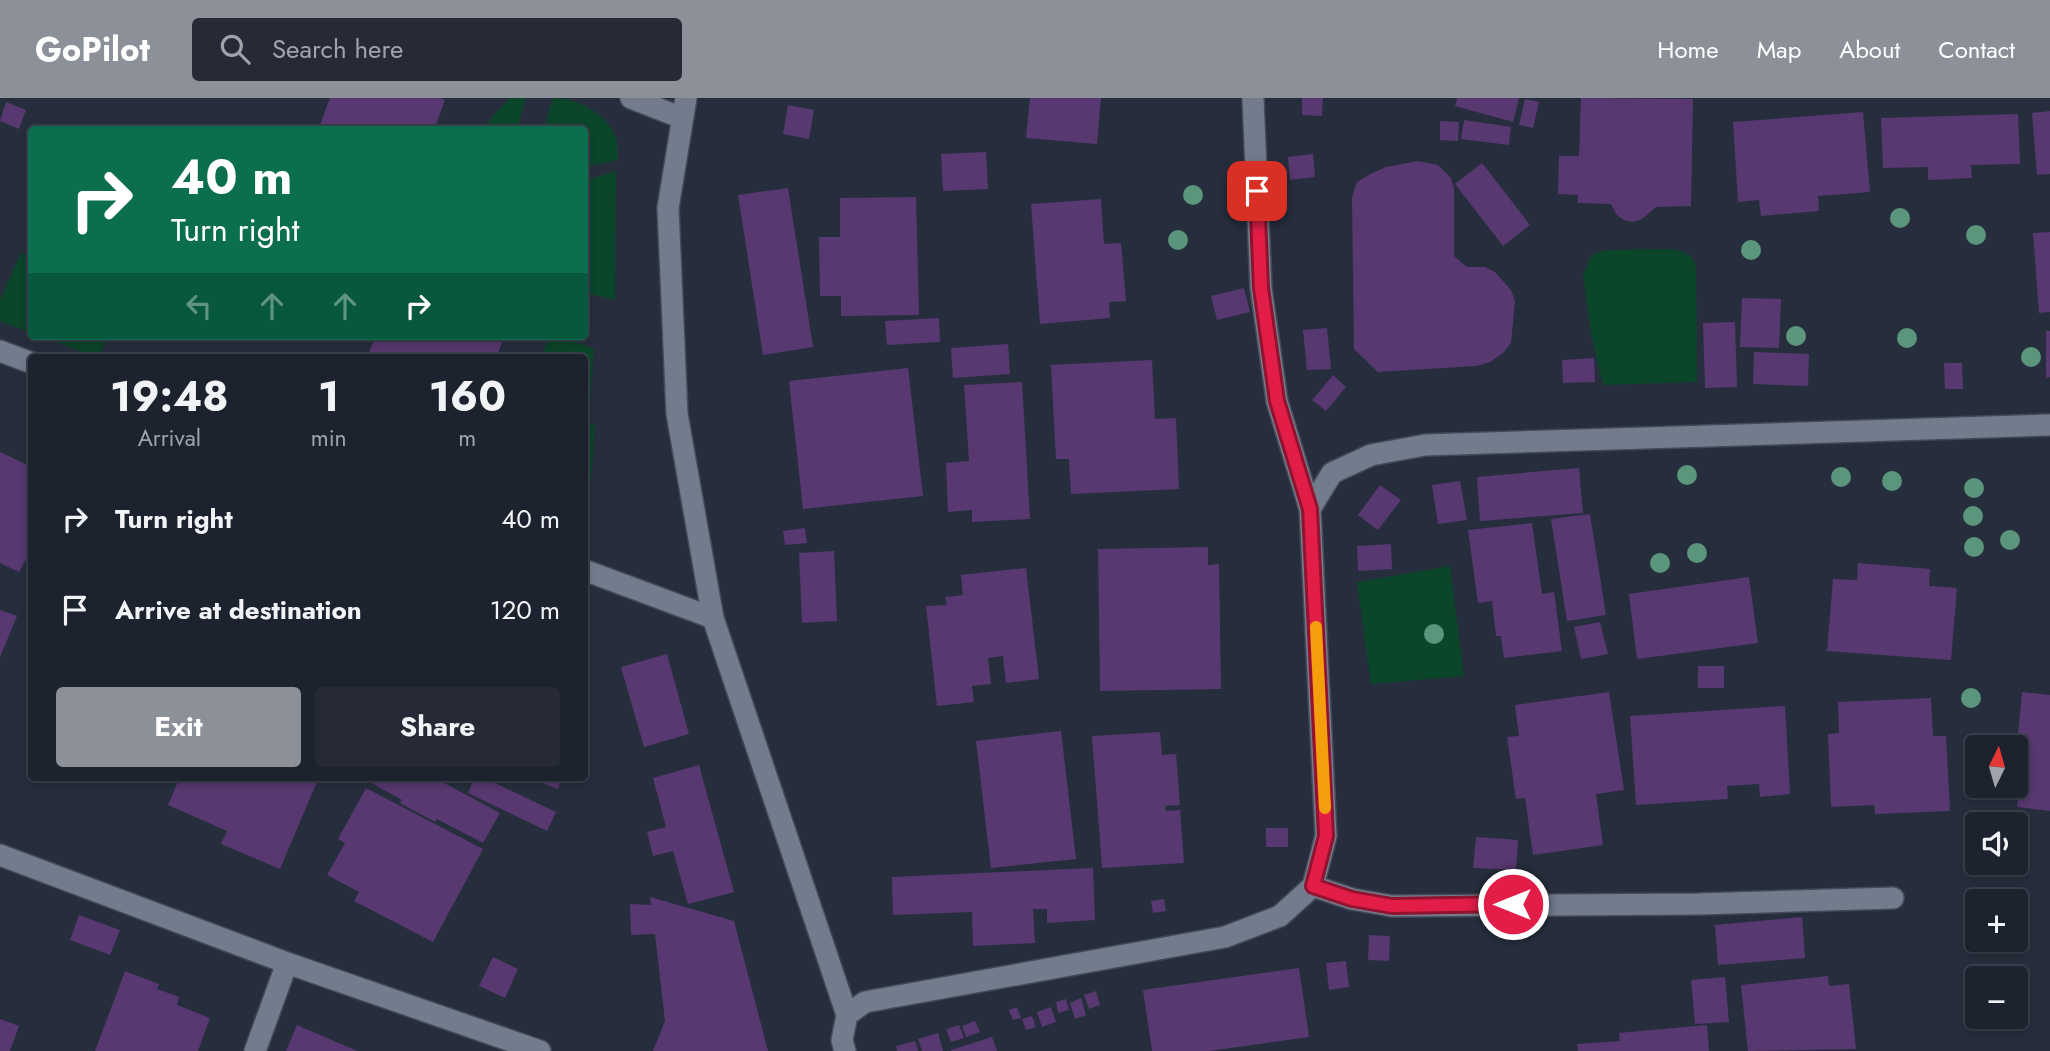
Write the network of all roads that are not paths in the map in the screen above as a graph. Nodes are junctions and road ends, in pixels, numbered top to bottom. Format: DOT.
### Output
graph roads {
  1 [pos="631,98"];
  2 [pos="1253,98"];
  3 [pos="684,108"];
  4 [pos="0,351"];
  5 [pos="28,362"];
  6 [pos="2050,425"];
  7 [pos="1310,509"];
  8 [pos="588,571"];
  9 [pos="713,618"];
  10 [pos="0,855"];
  11 [pos="1313,886"];
  12 [pos="1893,898"];
  13 [pos="287,962"];
  14 [pos="847,1015"];
  15 [pos="255,1051"];
  16 [pos="540,1051"];
  17 [pos="845,1051"];
  1 -- 3 [label="street"];
  2 -- 7 [label="street"];
  3 -- 9 [label="street"];
  4 -- 5 [label="street"];
  6 -- 7 [label="street"];
  7 -- 11 [label="street"];
  8 -- 9 [label="street"];
  9 -- 14 [label="street"];
  10 -- 13 [label="street"];
  11 -- 12 [label="street"];
  11 -- 14 [label="street"];
  13 -- 15 [label="street"];
  13 -- 16 [label="street"];
  14 -- 17 [label="street"];
}
